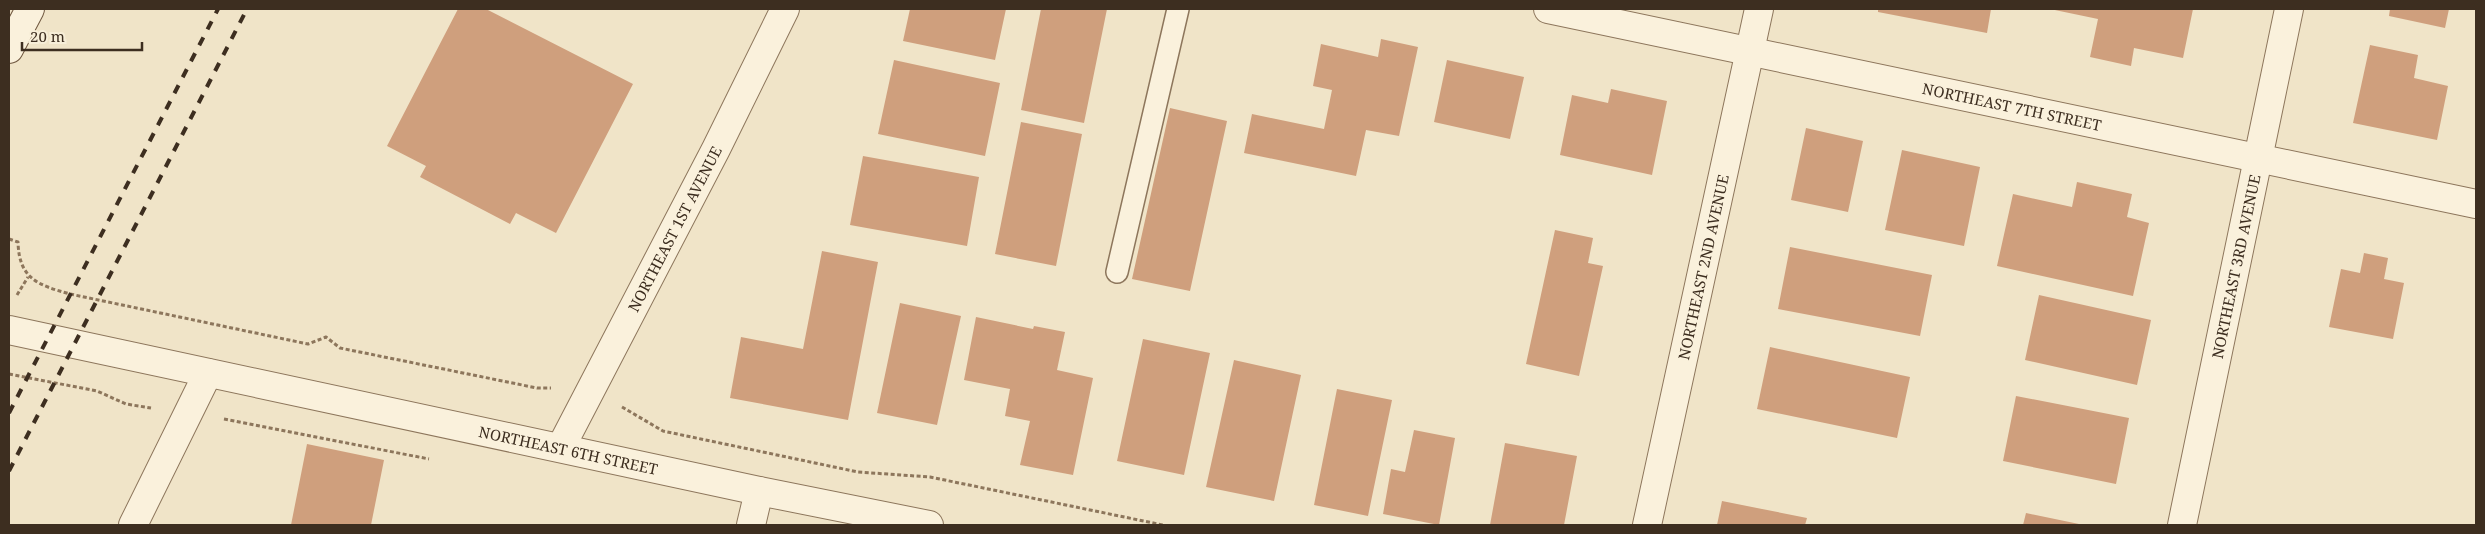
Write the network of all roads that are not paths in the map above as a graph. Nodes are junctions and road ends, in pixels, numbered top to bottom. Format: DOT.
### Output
graph roads {
  1 [pos="30,9"];
  2 [pos="784,9"];
  3 [pos="1178,9"];
  4 [pos="1548,9"];
  5 [pos="1759,9"];
  6 [pos="2289,9"];
  7 [pos="9,49"];
  8 [pos="1750,51"];
  9 [pos="2258,159"];
  10 [pos="2476,204"];
  11 [pos="1117,272"];
  12 [pos="9,330"];
  13 [pos="208,373"];
  14 [pos="561,447"];
  15 [pos="759,491"];
  16 [pos="133,525"];
  17 [pos="751,525"];
  18 [pos="929,525"];
  19 [pos="1647,525"];
  20 [pos="2182,525"];
  1 -- 7 [label="street"];
  2 -- 14 [label="street, NORTHEAST 1ST AVENUE"];
  3 -- 11 [label="lane"];
  4 -- 8 [label="street, NORTHEAST 7TH STREET"];
  5 -- 8 [label="street, NORTHEAST 2ND AVENUE"];
  6 -- 9 [label="street, NORTHEAST 3RD AVENUE"];
  8 -- 9 [label="street, NORTHEAST 7TH STREET"];
  8 -- 19 [label="street, NORTHEAST 2ND AVENUE"];
  9 -- 10 [label="street, NORTHEAST 7TH STREET"];
  9 -- 20 [label="street, NORTHEAST 3RD AVENUE"];
  12 -- 13 [label="street, NORTHEAST 6TH STREET"];
  13 -- 14 [label="street, NORTHEAST 6TH STREET"];
  13 -- 16 [label="street"];
  14 -- 15 [label="street, NORTHEAST 6TH STREET"];
  15 -- 17 [label="street"];
  15 -- 18 [label="street, NORTHEAST 6TH STREET"];
}
